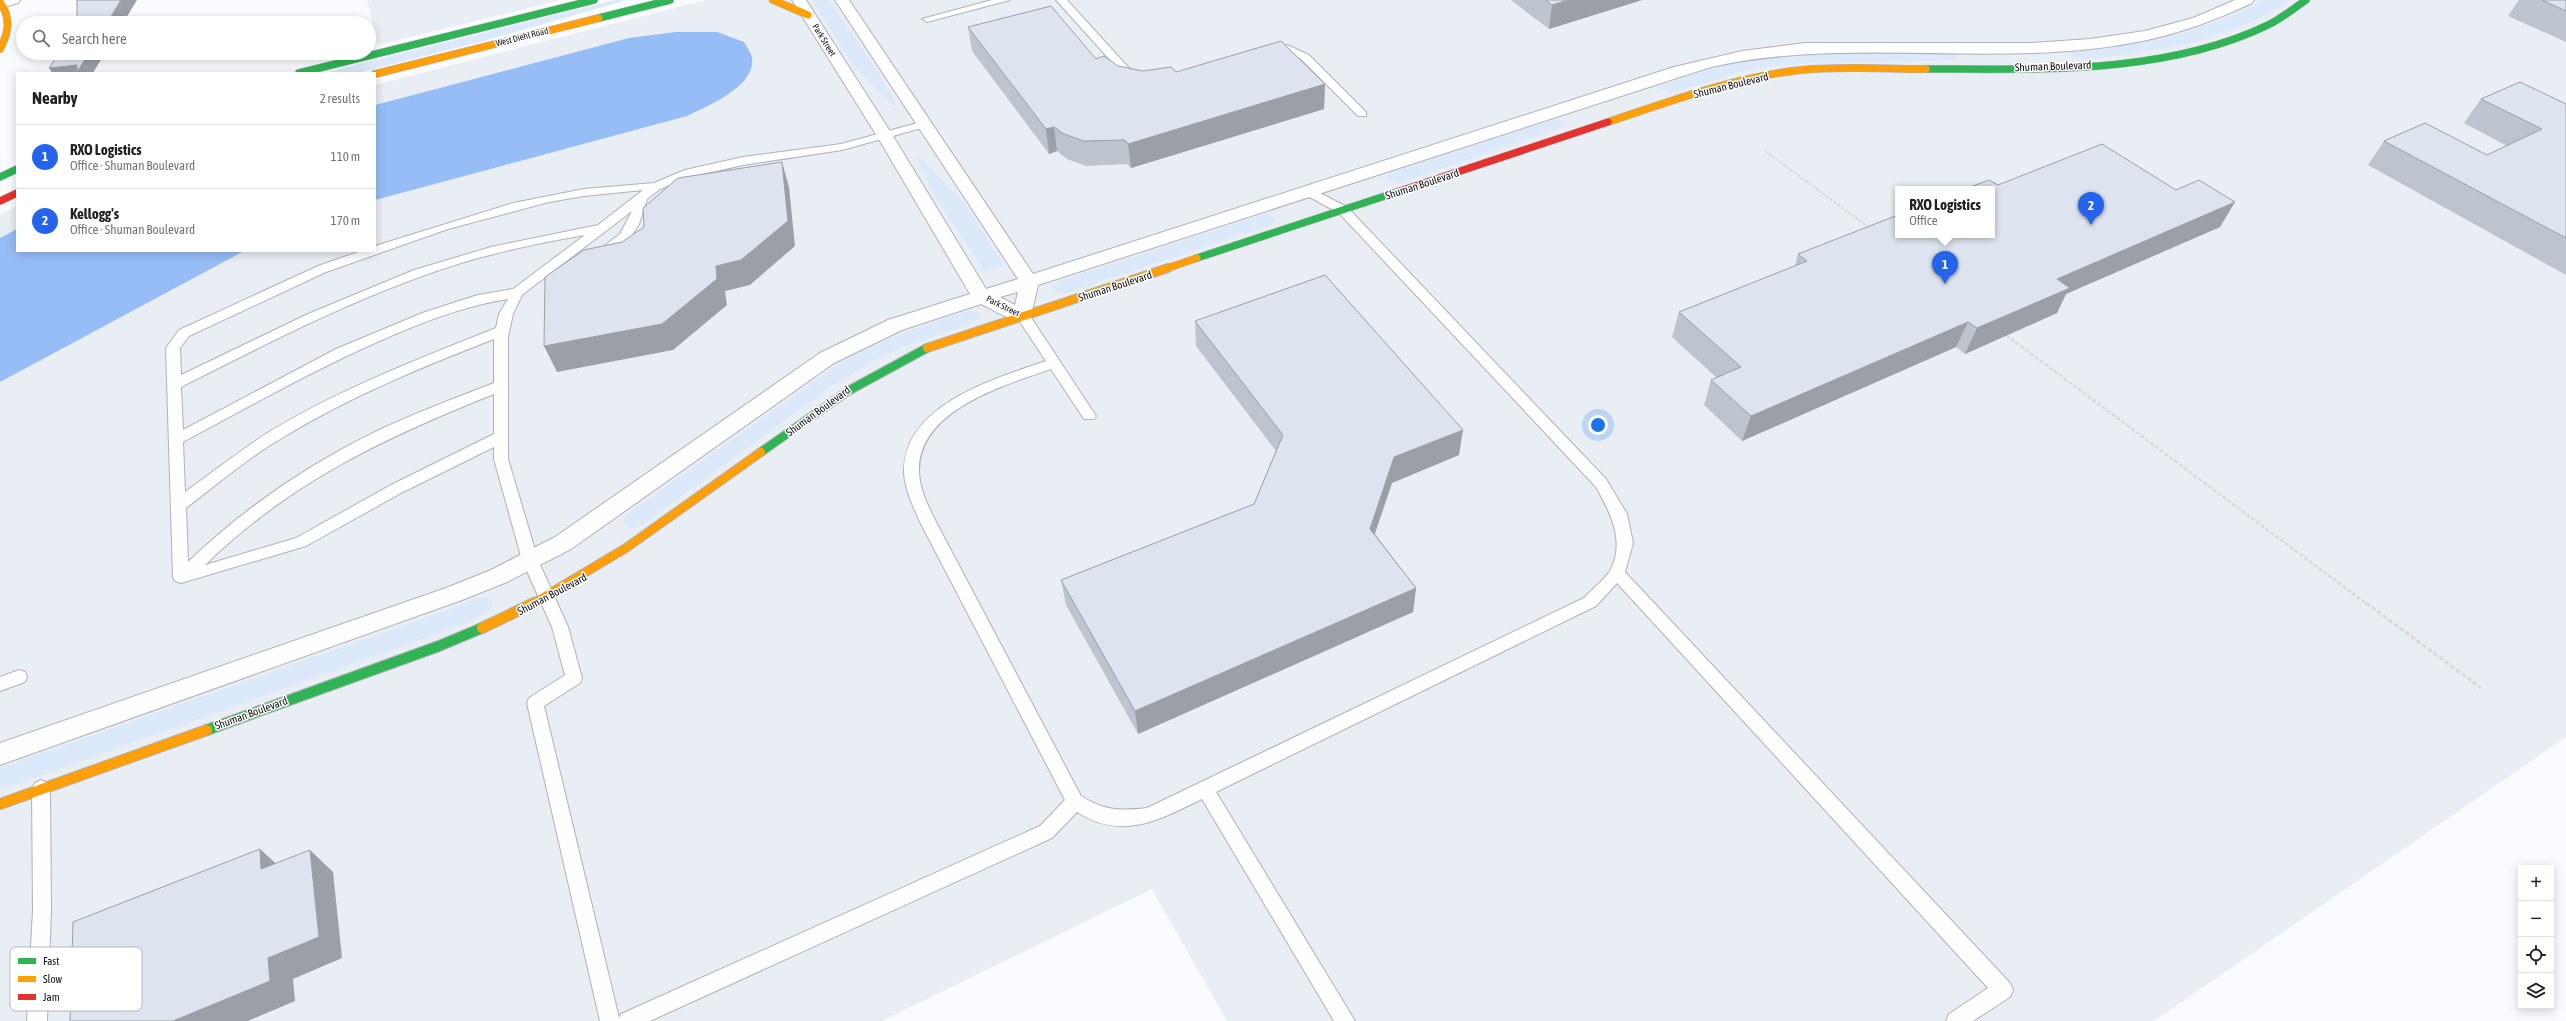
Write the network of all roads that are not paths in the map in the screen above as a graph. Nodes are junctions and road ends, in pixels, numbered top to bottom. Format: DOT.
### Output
graph roads {
  1 [pos="594,0"];
  2 [pos="670,0"];
  3 [pos="773,0"];
  4 [pos="799,0"];
  5 [pos="842,0"];
  6 [pos="1005,0"];
  7 [pos="1061,0"];
  8 [pos="2247,0"];
  9 [pos="2306,0"];
  10 [pos="5,2"];
  11 [pos="808,14"];
  12 [pos="927,19"];
  13 [pos="0,50"];
  14 [pos="376,54"];
  15 [pos="1253,56"];
  16 [pos="352,60"];
  17 [pos="303,72"];
  18 [pos="376,74"];
  19 [pos="1148,83"];
  20 [pos="1362,114"];
  21 [pos="925,124"];
  22 [pos="885,136"];
  23 [pos="16,169"];
  24 [pos="0,176"];
  25 [pos="656,186"];
  26 [pos="1308,191"];
  27 [pos="641,197"];
  28 [pos="1344,210"];
  29 [pos="603,227"];
  30 [pos="376,250"];
  31 [pos="371,252"];
  32 [pos="588,261"];
  33 [pos="573,266"];
  34 [pos="534,280"];
  35 [pos="1029,281"];
  36 [pos="517,294"];
  37 [pos="981,296"];
  38 [pos="1023,316"];
  39 [pos="502,331"];
  40 [pos="1054,363"];
  41 [pos="175,384"];
  42 [pos="501,386"];
  43 [pos="1089,416"];
  44 [pos="501,437"];
  45 [pos="177,439"];
  46 [pos="179,505"];
  47 [pos="530,560"];
  48 [pos="1617,573"];
  49 [pos="181,577"];
  50 [pos="548,597"];
  51 [pos="19,677"];
  52 [pos="0,684"];
  53 [pos="0,754"];
  54 [pos="41,788"];
  55 [pos="1205,789"];
  56 [pos="1075,802"];
  57 [pos="0,804"];
  58 [pos="40,947"];
  59 [pos="37,1011"];
  60 [pos="37,1021"];
  61 [pos="610,1021"];
  62 [pos="628,1021"];
  63 [pos="1345,1021"];
  64 [pos="1956,1021"];
  1 -- 14 [label="street, West Diehl Road"];
  2 -- 18 [label="street, West Diehl Road"];
  3 -- 11 [label="street"];
  4 -- 11 [label="street, Park Street"];
  5 -- 21 [label="street"];
  6 -- 12 [label="lane"];
  7 -- 19 [label="lane"];
  8 -- 26 [label="street, Shuman Boulevard"];
  9 -- 28 [label="street, Shuman Boulevard"];
  10 -- 13 [label="street"];
  11 -- 22 [label="street, Park Street"];
  15 -- 20 [label="lane"];
  16 -- 17 [label="street, West Diehl Road"];
  21 -- 22 [label="lane"];
  21 -- 35 [label="street"];
  22 -- 25 [label="lane"];
  22 -- 37 [label="street, Park Street"];
  23 -- 24 [label="street"];
  25 -- 27 [label="lane"];
  25 -- 30 [label="lane"];
  26 -- 28 [label="lane"];
  26 -- 35 [label="street, Shuman Boulevard"];
  27 -- 29 [label="lane"];
  27 -- 32 [label="lane"];
  28 -- 38 [label="street, Shuman Boulevard"];
  28 -- 48 [label="lane"];
  29 -- 34 [label="lane"];
  29 -- 41 [label="lane"];
  31 -- 41 [label="lane"];
  33 -- 34 [label="lane"];
  34 -- 36 [label="lane"];
  35 -- 37 [label="street, Shuman Boulevard"];
  35 -- 38 [label="street, Park Street"];
  36 -- 39 [label="lane"];
  36 -- 45 [label="lane"];
  37 -- 38 [label="street, Park Street"];
  37 -- 47 [label="street, Shuman Boulevard"];
  38 -- 40 [label="lane"];
  38 -- 50 [label="street, Shuman Boulevard"];
  39 -- 42 [label="lane"];
  39 -- 46 [label="lane"];
  40 -- 43 [label="lane"];
  40 -- 56 [label="lane"];
  41 -- 45 [label="lane"];
  42 -- 44 [label="lane"];
  42 -- 49 [label="lane"];
  44 -- 47 [label="lane"];
  44 -- 49 [label="lane"];
  45 -- 46 [label="lane"];
  46 -- 49 [label="lane"];
  47 -- 50 [label="lane"];
  47 -- 53 [label="street, Shuman Boulevard"];
  48 -- 55 [label="lane"];
  48 -- 64 [label="lane"];
  50 -- 54 [label="street, Shuman Boulevard"];
  50 -- 61 [label="lane"];
  51 -- 52 [label="lane"];
  54 -- 57 [label="street, Shuman Boulevard"];
  54 -- 58 [label="lane"];
  55 -- 56 [label="lane"];
  55 -- 63 [label="lane"];
  56 -- 62 [label="lane"];
  59 -- 60 [label="lane"];
}
